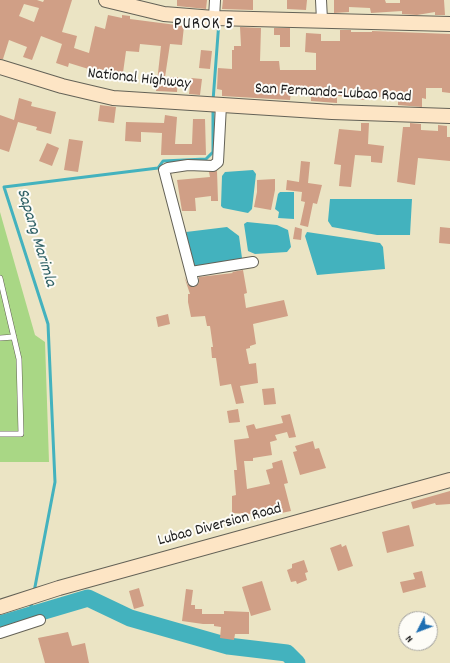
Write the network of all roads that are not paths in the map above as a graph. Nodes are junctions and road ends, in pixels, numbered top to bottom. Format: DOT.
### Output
graph roads {
  1 [pos="106,0"];
  2 [pos="215,0"];
  3 [pos="321,0"];
  4 [pos="214,18"];
  5 [pos="322,20"];
  6 [pos="450,24"];
  7 [pos="0,67"];
  8 [pos="214,105"];
  9 [pos="450,116"];
  10 [pos="253,262"];
  11 [pos="0,278"];
  12 [pos="14,337"];
  13 [pos="0,338"];
  14 [pos="0,434"];
  15 [pos="450,480"];
  16 [pos="4,606"];
  17 [pos="40,620"];
  18 [pos="0,633"];
  1 -- 4 [label="street"];
  2 -- 4 [label="street"];
  3 -- 5 [label="street"];
  4 -- 5 [label="street"];
  5 -- 6 [label="street"];
  7 -- 8 [label="street, National Highway"];
  8 -- 9 [label="street, San Fernando-Lubao Road"];
  8 -- 10 [label="street"];
  11 -- 12 [label="lane"];
  12 -- 13 [label="lane"];
  12 -- 14 [label="lane"];
  15 -- 16 [label="street, Lubao Diversion Road"];
  17 -- 18 [label="street"];
}
